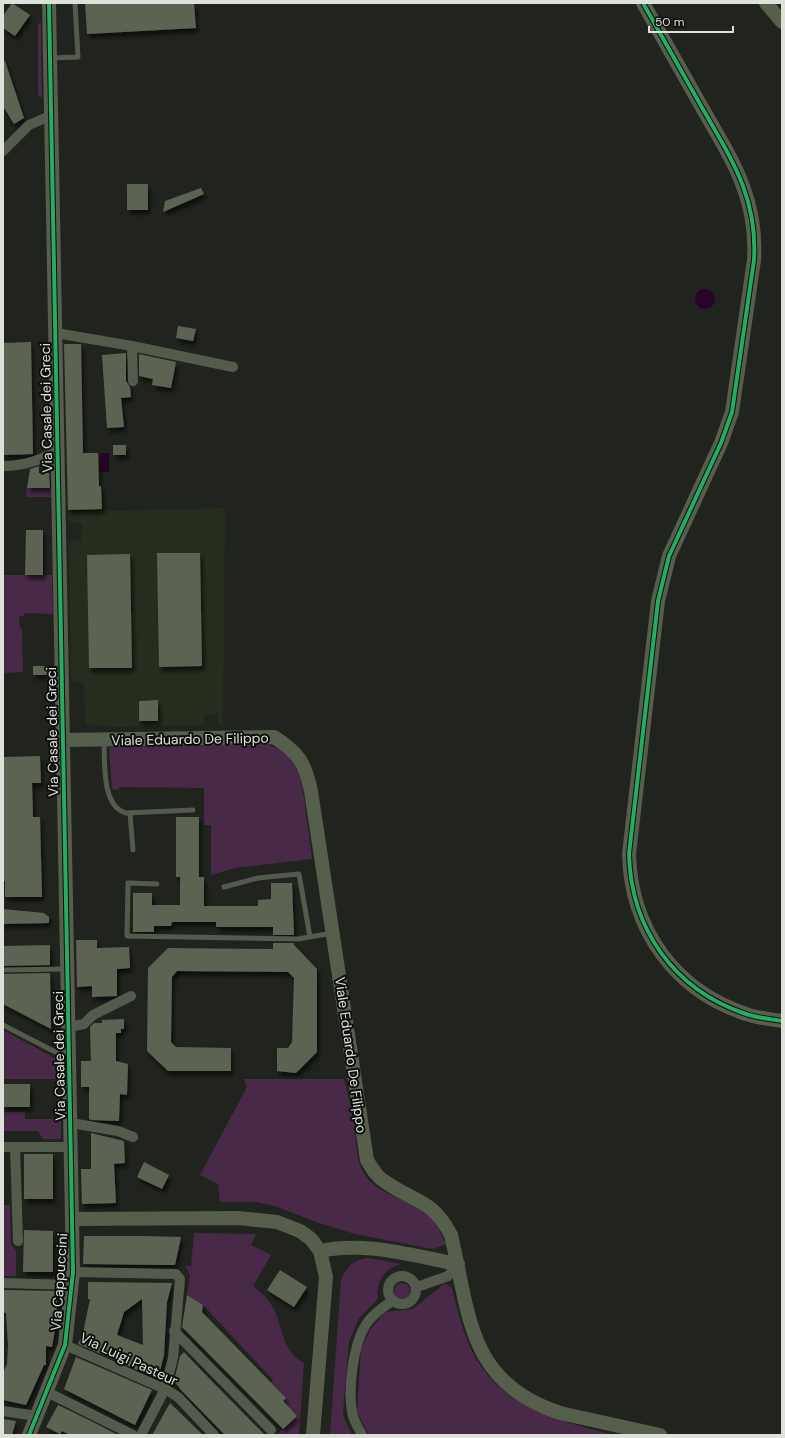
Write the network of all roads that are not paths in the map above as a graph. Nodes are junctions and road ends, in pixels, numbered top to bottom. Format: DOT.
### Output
graph roads {
  1 [pos="45,3"];
  2 [pos="48,3"];
  3 [pos="75,3"];
  4 [pos="642,3"];
  5 [pos="766,3"];
  6 [pos="49,18"];
  7 [pos="782,22"];
  8 [pos="50,58"];
  9 [pos="52,115"];
  10 [pos="3,151"];
  11 [pos="56,333"];
  12 [pos="132,346"];
  13 [pos="233,367"];
  14 [pos="133,382"];
  15 [pos="58,449"];
  16 [pos="3,466"];
  17 [pos="63,740"];
  18 [pos="104,740"];
  19 [pos="193,810"];
  20 [pos="130,813"];
  21 [pos="133,850"];
  22 [pos="157,884"];
  23 [pos="224,887"];
  24 [pos="333,933"];
  25 [pos="310,937"];
  26 [pos="68,968"];
  27 [pos="3,970"];
  28 [pos="131,996"];
  29 [pos="782,1021"];
  30 [pos="3,1025"];
  31 [pos="69,1027"];
  32 [pos="70,1059"];
  33 [pos="71,1123"];
  34 [pos="133,1137"];
  35 [pos="3,1147"];
  36 [pos="15,1147"];
  37 [pos="72,1147"];
  38 [pos="73,1219"];
  39 [pos="18,1241"];
  40 [pos="320,1250"];
  41 [pos="458,1264"];
  42 [pos="73,1279"];
  43 [pos="3,1283"];
  44 [pos="417,1287"];
  45 [pos="392,1301"];
  46 [pos="174,1331"];
  47 [pos="65,1345"];
  48 [pos="165,1389"];
  49 [pos="47,1392"];
  50 [pos="3,1410"];
  51 [pos="37,1416"];
  52 [pos="271,1430"];
  53 [pos="30,1434"];
  54 [pos="133,1435"];
  55 [pos="141,1435"];
  56 [pos="214,1435"];
  57 [pos="313,1435"];
  58 [pos="362,1435"];
  59 [pos="660,1435"];
  1 -- 6 [label="street"];
  2 -- 6 [label="street"];
  3 -- 8 [label="lane"];
  4 -- 29 [label="street"];
  5 -- 7 [label="street"];
  6 -- 8 [label="street, Via Casale dei Greci"];
  8 -- 9 [label="street, Via Casale dei Greci"];
  9 -- 10 [label="street"];
  9 -- 11 [label="street, Via Casale dei Greci"];
  11 -- 12 [label="street"];
  11 -- 15 [label="street, Via Casale dei Greci"];
  12 -- 13 [label="street"];
  12 -- 14 [label="street"];
  15 -- 16 [label="street"];
  15 -- 17 [label="street, Via Casale dei Greci"];
  17 -- 18 [label="street, Viale Eduardo De Filippo"];
  17 -- 26 [label="street, Via Casale dei Greci"];
  18 -- 20 [label="lane"];
  18 -- 24 [label="street, Viale Eduardo De Filippo"];
  19 -- 20 [label="lane"];
  20 -- 21 [label="lane"];
  22 -- 25 [label="lane"];
  23 -- 25 [label="lane"];
  24 -- 25 [label="lane"];
  24 -- 41 [label="street, Viale Eduardo De Filippo"];
  26 -- 27 [label="lane"];
  26 -- 31 [label="street, Via Casale dei Greci"];
  28 -- 31 [label="street"];
  30 -- 32 [label="lane"];
  31 -- 32 [label="street, Via Casale dei Greci"];
  32 -- 33 [label="street, Via Casale dei Greci"];
  33 -- 34 [label="street"];
  33 -- 37 [label="street, Via Casale dei Greci"];
  35 -- 36 [label="street"];
  36 -- 37 [label="street"];
  36 -- 39 [label="street"];
  37 -- 38 [label="street, Via Casale dei Greci"];
  38 -- 40 [label="street"];
  38 -- 42 [label="street, Via Cappuccini"];
  40 -- 41 [label="street"];
  40 -- 57 [label="street"];
  41 -- 44 [label="street"];
  41 -- 59 [label="street, Viale Eduardo De Filippo"];
  42 -- 43 [label="street"];
  42 -- 46 [label="street"];
  42 -- 47 [label="street, Via Cappuccini"];
  44 -- 45 [label="street"];
  44 -- 45 [label="street"];
  45 -- 58 [label="street"];
  46 -- 48 [label="street"];
  46 -- 52 [label="street"];
  47 -- 48 [label="street, Via Luigi Pasteur"];
  47 -- 49 [label="street, Via Cappuccini"];
  48 -- 55 [label="street"];
  48 -- 56 [label="street, Via Luigi Pasteur"];
  49 -- 51 [label="street, Via Cappuccini"];
  49 -- 54 [label="street"];
  50 -- 51 [label="street"];
  51 -- 53 [label="street, Via Cappuccini"];
}
